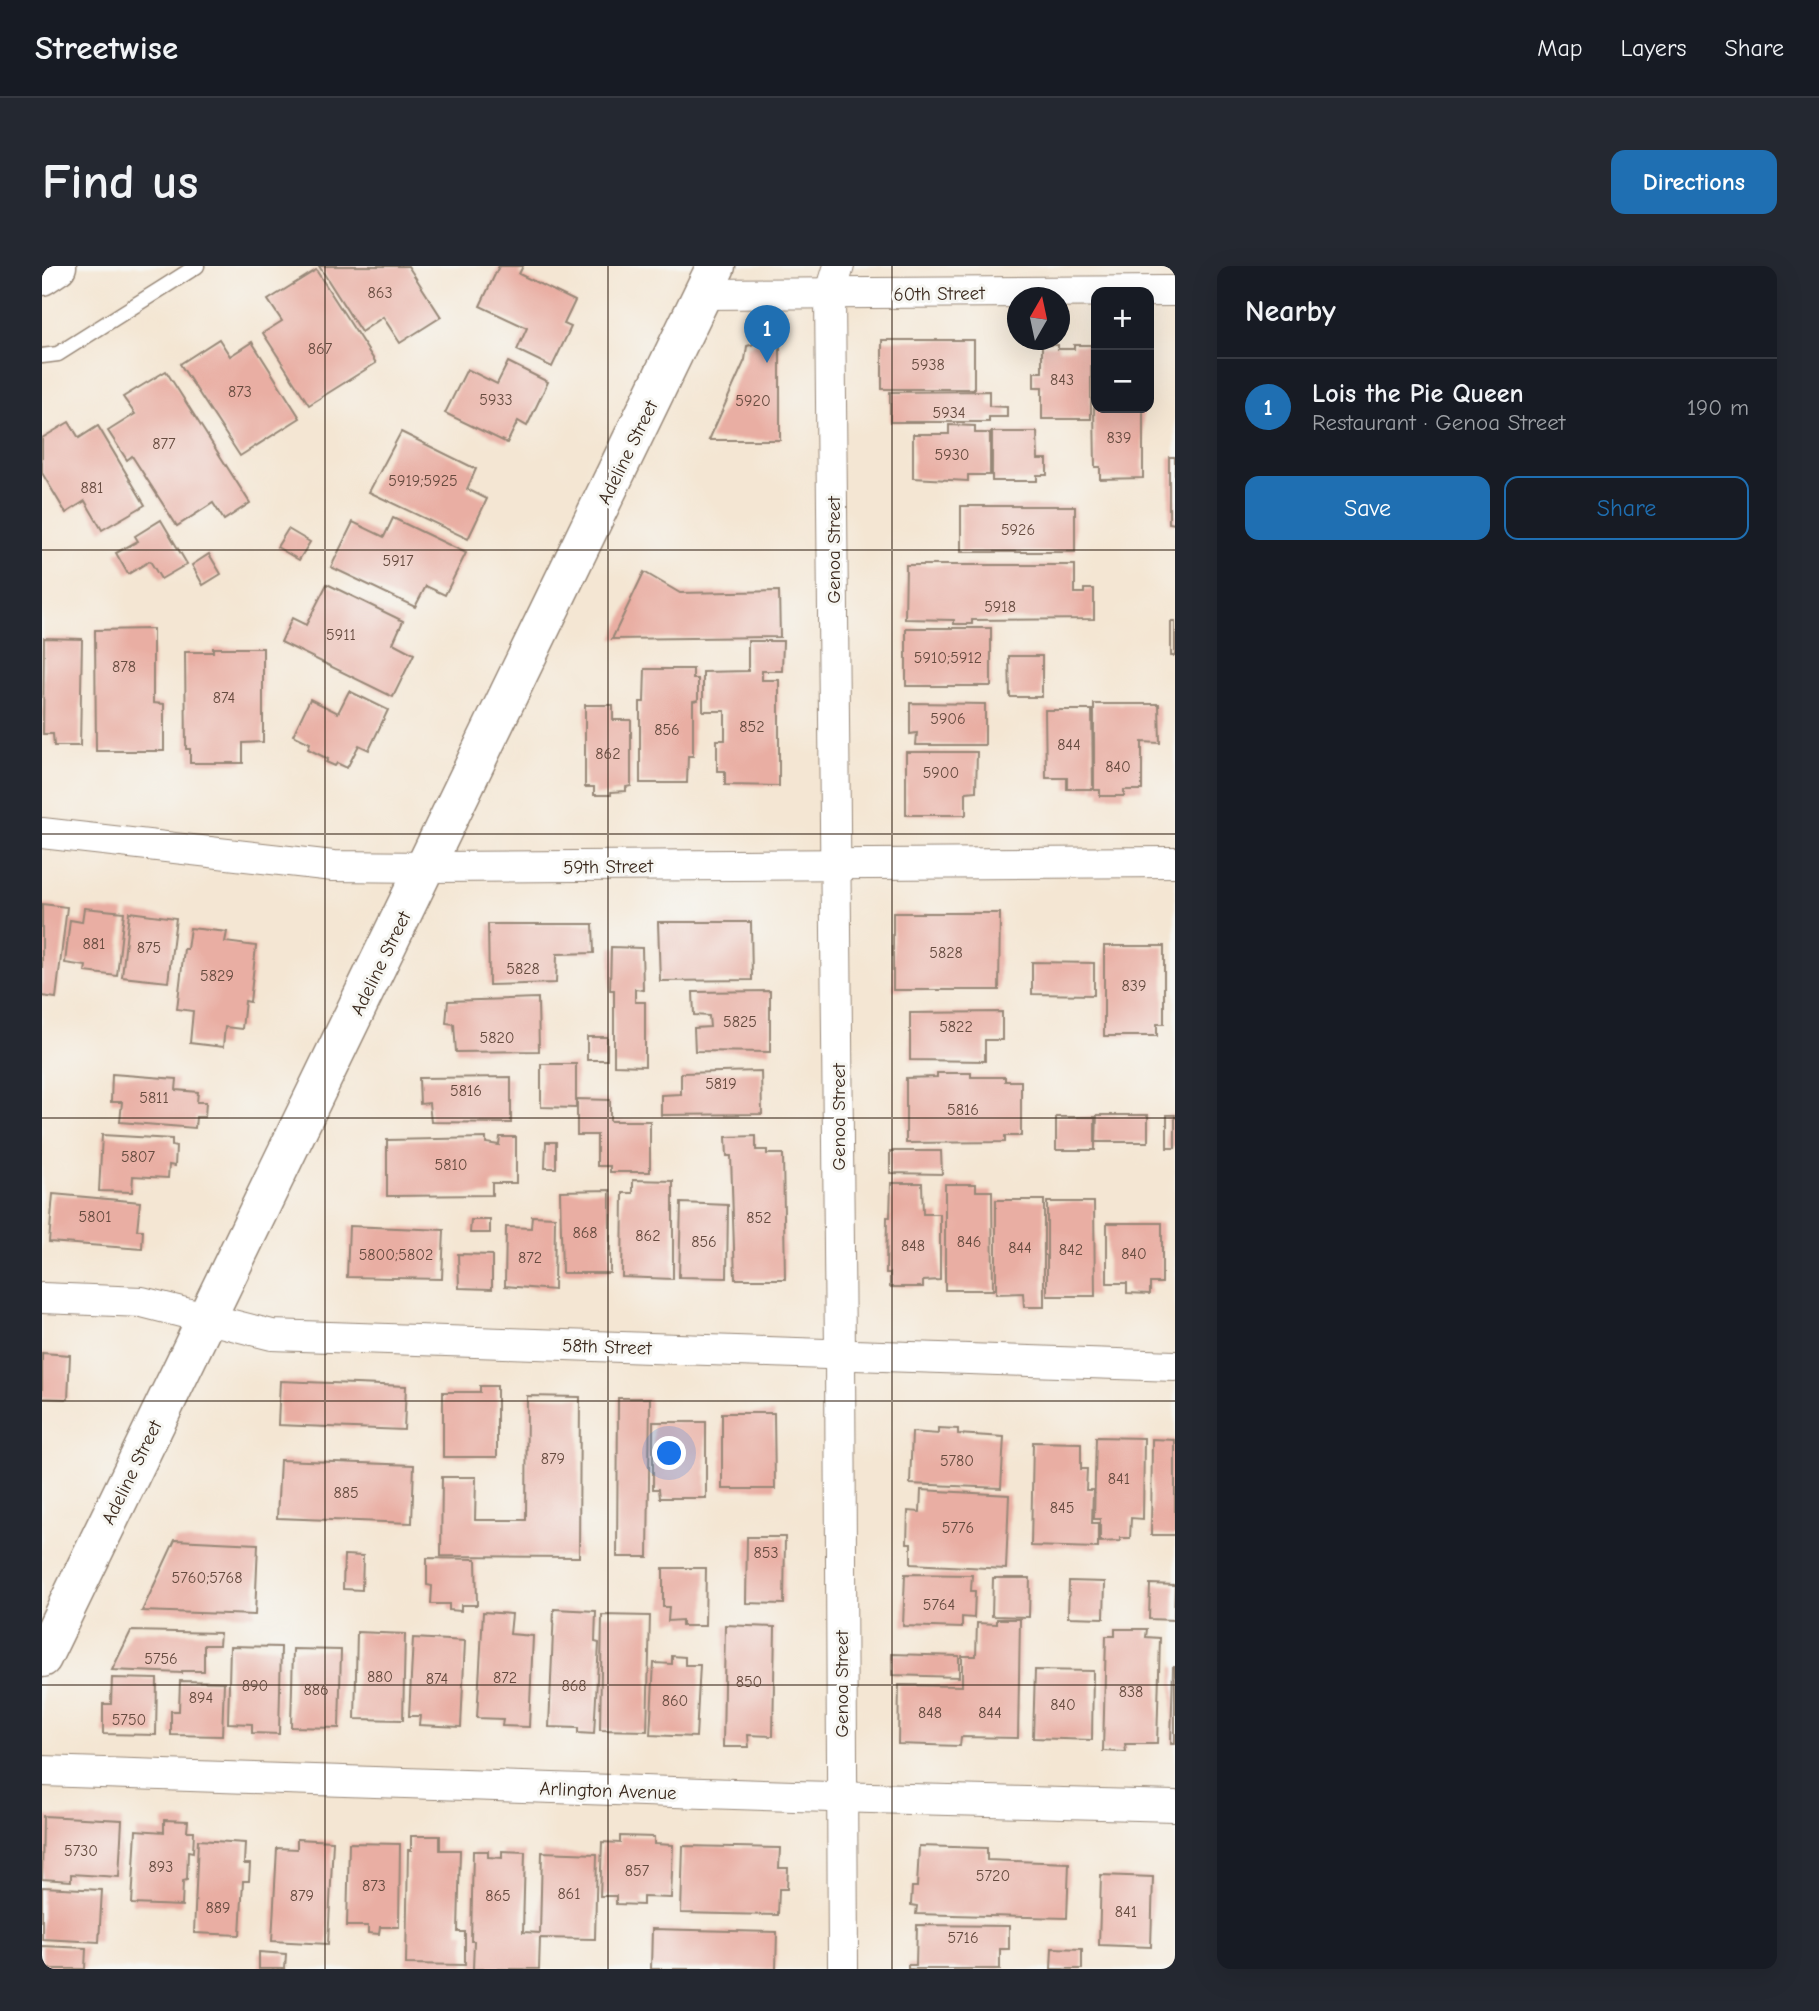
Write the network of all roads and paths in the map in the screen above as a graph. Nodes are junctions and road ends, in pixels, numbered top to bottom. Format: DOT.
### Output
graph roads {
  1 [pos="57,266"];
  2 [pos="197,266"];
  3 [pos="839,266"];
  4 [pos="42,276"];
  5 [pos="710,280"];
  6 [pos="1175,291"];
  7 [pos="830,295"];
  8 [pos="42,356"];
  9 [pos="42,833"];
  10 [pos="1175,862"];
  11 [pos="836,864"];
  12 [pos="426,867"];
  13 [pos="42,1298"];
  14 [pos="205,1319"];
  15 [pos="840,1354"];
  16 [pos="1175,1366"];
  17 [pos="42,1658"];
  18 [pos="42,1771"];
  19 [pos="842,1797"];
  20 [pos="1175,1806"];
  21 [pos="843,1969"];
  1 -- 4 [label="street"];
  2 -- 8 [label="lane"];
  3 -- 7 [label="street, Genoa Street"];
  5 -- 7 [label="street, 60th Street"];
  5 -- 12 [label="street, Adeline Street"];
  6 -- 7 [label="street, 60th Street"];
  7 -- 11 [label="street, Genoa Street"];
  9 -- 12 [label="street, 59th Street"];
  10 -- 11 [label="street, 59th Street"];
  11 -- 12 [label="street, 59th Street"];
  11 -- 15 [label="street, Genoa Street"];
  12 -- 14 [label="street, Adeline Street"];
  13 -- 14 [label="street, 58th Street"];
  14 -- 15 [label="street, 58th Street"];
  14 -- 17 [label="street, Adeline Street"];
  15 -- 16 [label="street, 58th Street"];
  15 -- 19 [label="street, Genoa Street"];
  18 -- 19 [label="street, Arlington Avenue"];
  19 -- 20 [label="street, Arlington Avenue"];
  19 -- 21 [label="street, Genoa Street"];
}
